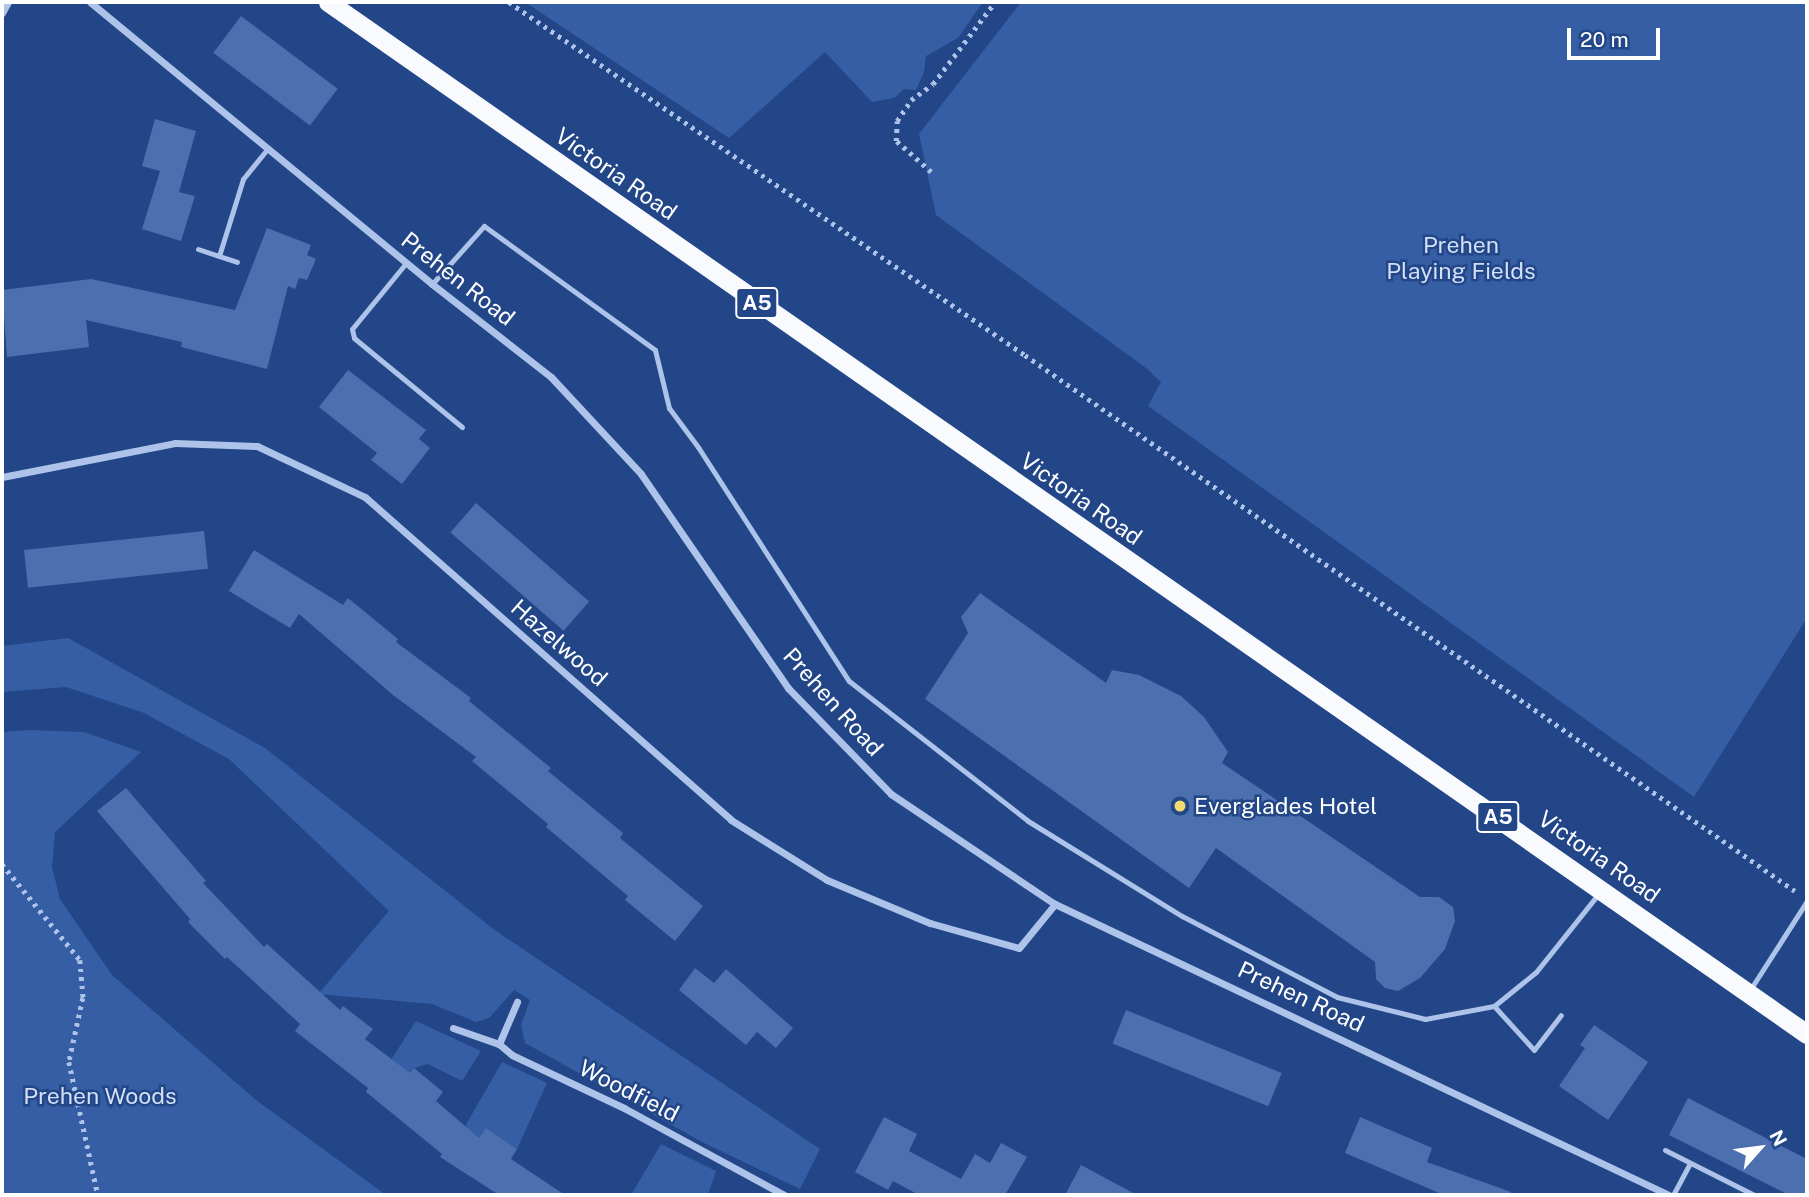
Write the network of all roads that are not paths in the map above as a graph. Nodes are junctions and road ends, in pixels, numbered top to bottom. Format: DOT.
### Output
graph roads {
  1 [pos="8,2"];
  2 [pos="90,2"];
  3 [pos="328,2"];
  4 [pos="2,13"];
  5 [pos="267,149"];
  6 [pos="198,249"];
  7 [pos="219,256"];
  8 [pos="237,262"];
  9 [pos="406,263"];
  10 [pos="432,284"];
  11 [pos="462,428"];
  12 [pos="2,477"];
  13 [pos="1602,889"];
  14 [pos="1807,901"];
  15 [pos="1055,904"];
  16 [pos="1748,992"];
  17 [pos="517,1002"];
  18 [pos="1494,1006"];
  19 [pos="1561,1015"];
  20 [pos="453,1028"];
  21 [pos="1807,1034"];
  22 [pos="499,1044"];
  23 [pos="1665,1150"];
  24 [pos="1690,1163"];
  25 [pos="784,1195"];
  26 [pos="1671,1195"];
  27 [pos="1754,1195"];
  1 -- 4 [label="street"];
  2 -- 5 [label="street, Prehen Road"];
  3 -- 13 [label="highway, Victoria Road / A5"];
  5 -- 7 [label="lane"];
  5 -- 9 [label="street, Prehen Road"];
  6 -- 7 [label="lane"];
  7 -- 8 [label="lane"];
  9 -- 10 [label="street, Prehen Road"];
  9 -- 11 [label="lane"];
  10 -- 15 [label="street, Prehen Road"];
  10 -- 18 [label="lane"];
  12 -- 15 [label="street, Hazelwood"];
  13 -- 16 [label="highway, Victoria Road / A5"];
  13 -- 18 [label="lane"];
  14 -- 16 [label="lane"];
  15 -- 26 [label="street, Prehen Road"];
  16 -- 21 [label="highway, Victoria Road / A5"];
  17 -- 22 [label="street"];
  18 -- 19 [label="lane"];
  20 -- 22 [label="street, Woodfield"];
  22 -- 25 [label="street, Woodfield"];
  23 -- 24 [label="lane"];
  24 -- 26 [label="lane"];
  24 -- 27 [label="lane"];
}
